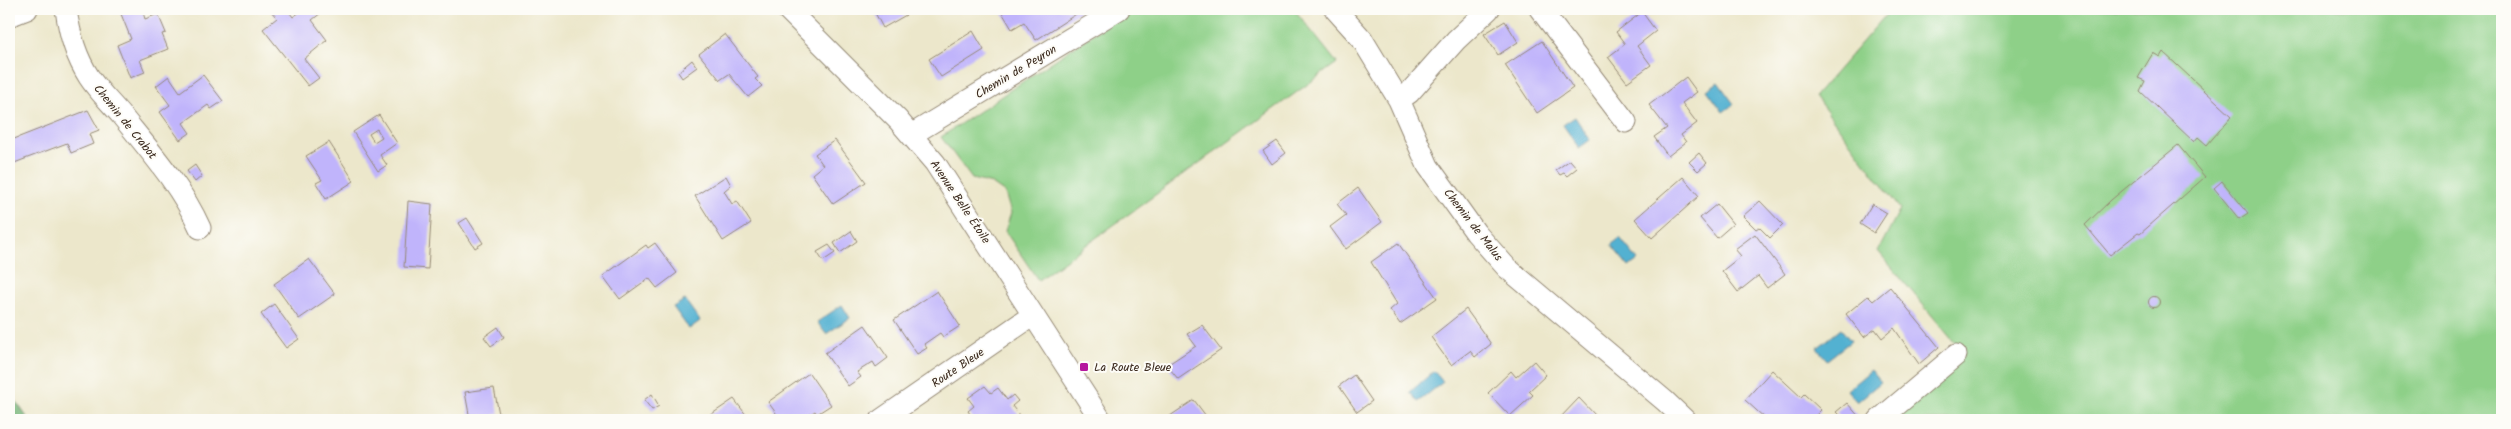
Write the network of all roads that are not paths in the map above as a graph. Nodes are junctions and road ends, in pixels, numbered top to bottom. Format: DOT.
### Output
graph roads {
  1 [pos="27,9"];
  2 [pos="66,9"];
  3 [pos="787,9"];
  4 [pos="1119,9"];
  5 [pos="1335,9"];
  6 [pos="1489,9"];
  7 [pos="1540,9"];
  8 [pos="9,16"];
  9 [pos="1400,100"];
  10 [pos="1626,122"];
  11 [pos="911,135"];
  12 [pos="200,228"];
  13 [pos="1033,315"];
  14 [pos="1956,355"];
  15 [pos="881,420"];
  16 [pos="1101,420"];
  17 [pos="1685,420"];
  18 [pos="1879,420"];
  1 -- 8 [label="street"];
  2 -- 12 [label="street, Chemin de Crabot"];
  3 -- 11 [label="street, Avenue Belle Étoile"];
  4 -- 11 [label="street, Chemin de Peyron"];
  5 -- 9 [label="street, Chemin de Malus"];
  6 -- 9 [label="street"];
  7 -- 10 [label="street"];
  9 -- 17 [label="street, Chemin de Malus"];
  11 -- 13 [label="street, Avenue Belle Étoile"];
  13 -- 15 [label="street, Route Bleue"];
  13 -- 16 [label="street, Avenue Belle Étoile"];
  14 -- 18 [label="street"];
}
